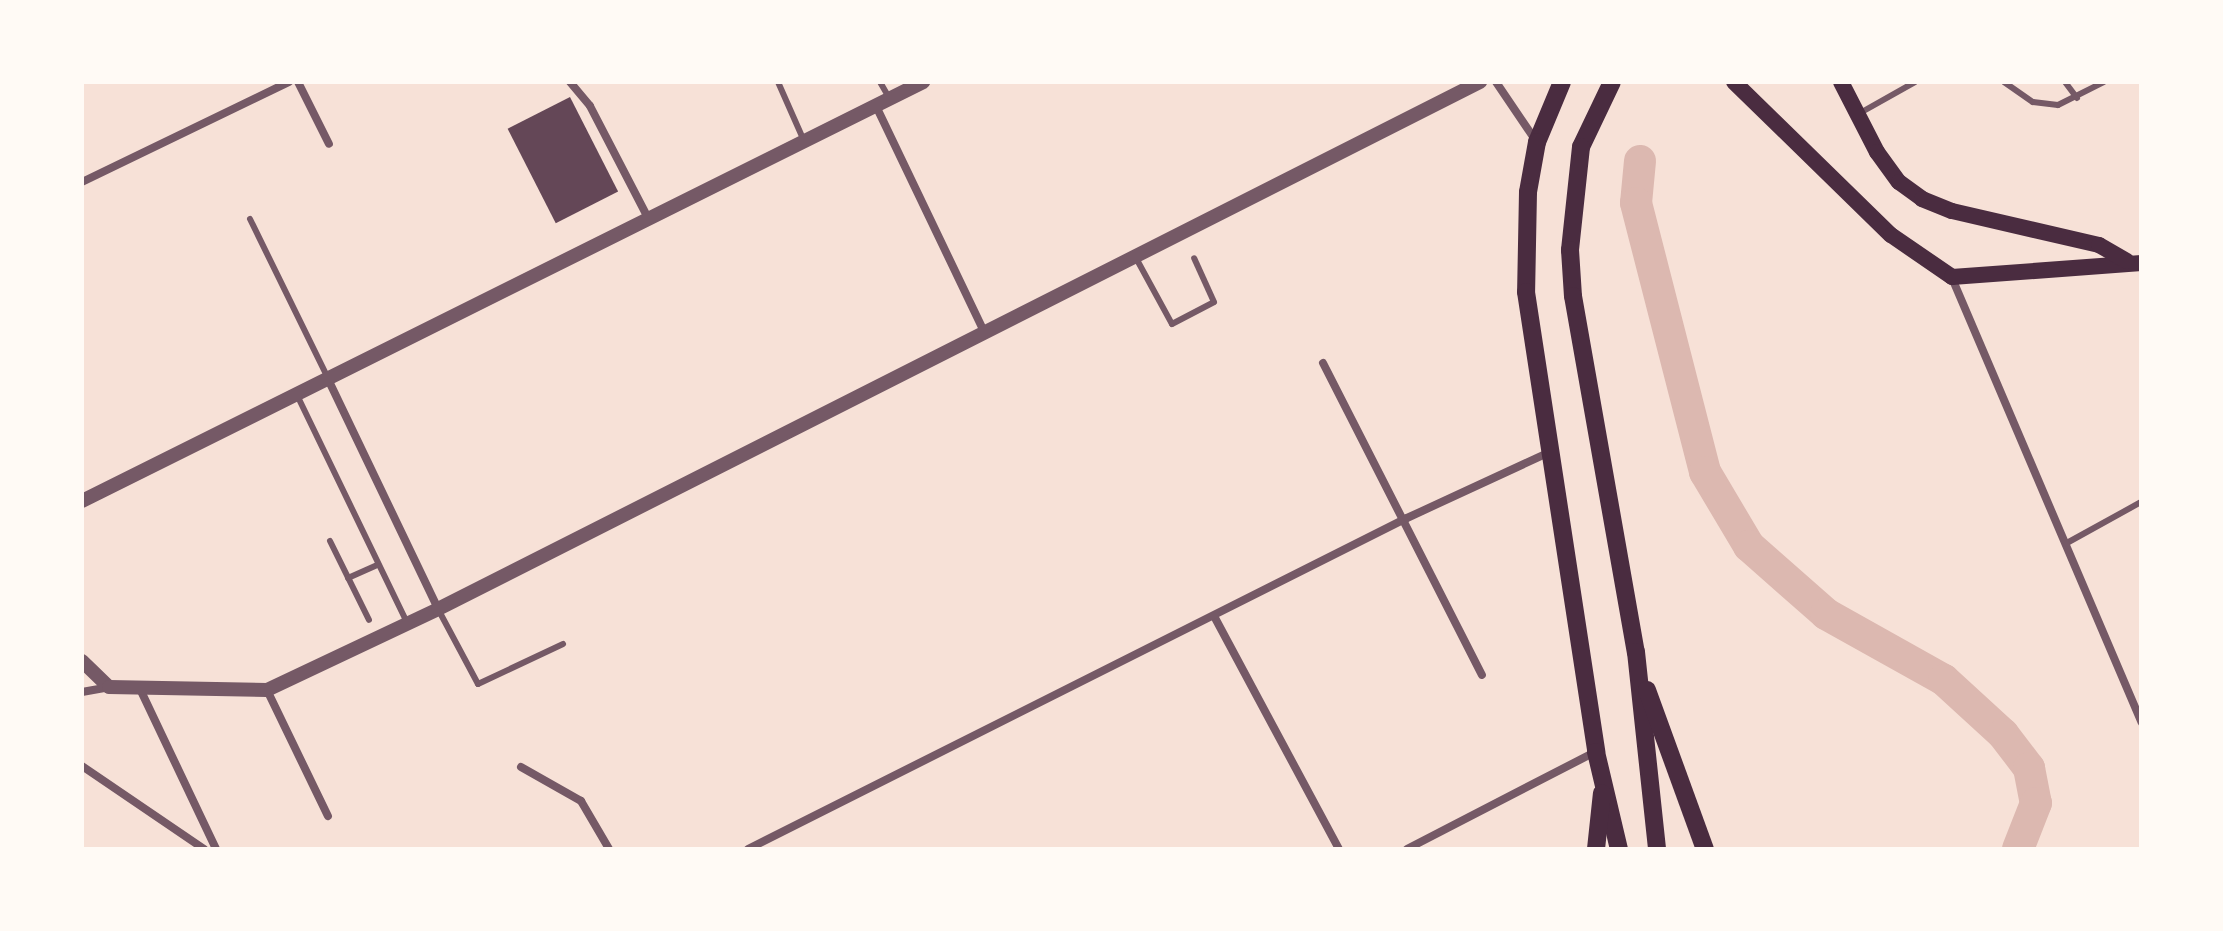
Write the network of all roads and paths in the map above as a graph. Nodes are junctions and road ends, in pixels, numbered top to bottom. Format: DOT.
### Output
graph roads {
  1 [pos="289,82"];
  2 [pos="298,82"];
  3 [pos="570,82"];
  4 [pos="778,82"];
  5 [pos="880,82"];
  6 [pos="923,82"];
  7 [pos="1480,82"];
  8 [pos="1496,82"];
  9 [pos="1562,82"];
  10 [pos="1612,82"];
  11 [pos="1734,82"];
  12 [pos="1750,82"];
  13 [pos="1841,82"];
  14 [pos="1915,82"];
  15 [pos="2004,82"];
  16 [pos="2065,82"];
  17 [pos="2104,82"];
  18 [pos="2077,98"];
  19 [pos="890,99"];
  20 [pos="1756,100"];
  21 [pos="876,106"];
  22 [pos="1857,115"];
  23 [pos="805,141"];
  24 [pos="1537,142"];
  25 [pos="329,144"];
  26 [pos="82,182"];
  27 [pos="648,218"];
  28 [pos="250,219"];
  29 [pos="1136,258"];
  30 [pos="1194,258"];
  31 [pos="2134,262"];
  32 [pos="1952,277"];
  33 [pos="985,335"];
  34 [pos="1323,363"];
  35 [pos="327,376"];
  36 [pos="295,392"];
  37 [pos="1551,452"];
  38 [pos="82,501"];
  39 [pos="2141,502"];
  40 [pos="1407,518"];
  41 [pos="330,541"];
  42 [pos="2065,544"];
  43 [pos="377,565"];
  44 [pos="348,578"];
  45 [pos="438,609"];
  46 [pos="1214,616"];
  47 [pos="369,620"];
  48 [pos="407,625"];
  49 [pos="563,644"];
  50 [pos="1636,652"];
  51 [pos="82,661"];
  52 [pos="1482,675"];
  53 [pos="109,687"];
  54 [pos="267,690"];
  55 [pos="141,691"];
  56 [pos="82,692"];
  57 [pos="2141,722"];
  58 [pos="1596,752"];
  59 [pos="82,766"];
  60 [pos="521,767"];
  61 [pos="1603,786"];
  62 [pos="328,816"];
  63 [pos="768,845"];
  64 [pos="204,849"];
  65 [pos="216,849"];
  66 [pos="609,849"];
  67 [pos="748,849"];
  68 [pos="1339,849"];
  69 [pos="1407,849"];
  70 [pos="1596,849"];
  71 [pos="1619,849"];
  72 [pos="1657,849"];
  73 [pos="1705,849"];
  1 -- 26 [label="street"];
  2 -- 25 [label="street"];
  3 -- 27 [label="street"];
  4 -- 23 [label="lane"];
  5 -- 19 [label="lane"];
  6 -- 19 [label="street"];
  7 -- 29 [label="street"];
  8 -- 24 [label="street"];
  9 -- 24 [label="main road"];
  10 -- 50 [label="main road"];
  11 -- 20 [label="main road"];
  12 -- 20 [label="main road"];
  13 -- 22 [label="main road"];
  14 -- 22 [label="lane"];
  15 -- 18 [label="lane"];
  16 -- 18 [label="lane"];
  17 -- 18 [label="lane"];
  19 -- 21 [label="street"];
  20 -- 32 [label="main road"];
  21 -- 23 [label="street"];
  21 -- 33 [label="street"];
  22 -- 31 [label="main road"];
  23 -- 27 [label="street"];
  24 -- 37 [label="main road"];
  27 -- 35 [label="street"];
  28 -- 35 [label="lane"];
  29 -- 30 [label="lane"];
  29 -- 33 [label="street"];
  31 -- 32 [label="main road"];
  32 -- 42 [label="street"];
  33 -- 45 [label="street"];
  34 -- 40 [label="street"];
  35 -- 36 [label="street"];
  35 -- 45 [label="street"];
  36 -- 38 [label="street"];
  36 -- 43 [label="lane"];
  37 -- 40 [label="street"];
  37 -- 58 [label="main road"];
  39 -- 42 [label="lane"];
  40 -- 46 [label="street"];
  40 -- 52 [label="street"];
  41 -- 44 [label="lane"];
  42 -- 57 [label="street"];
  43 -- 44 [label="lane"];
  43 -- 48 [label="lane"];
  44 -- 47 [label="lane"];
  45 -- 48 [label="street"];
  45 -- 49 [label="lane"];
  46 -- 63 [label="street"];
  46 -- 68 [label="street"];
  48 -- 54 [label="street"];
  50 -- 72 [label="main road"];
  50 -- 73 [label="main road"];
  51 -- 53 [label="street"];
  53 -- 55 [label="street"];
  53 -- 56 [label="street"];
  54 -- 55 [label="street"];
  54 -- 62 [label="street"];
  55 -- 65 [label="street"];
  58 -- 61 [label="main road"];
  58 -- 69 [label="street"];
  59 -- 64 [label="street"];
  60 -- 66 [label="street"];
  61 -- 70 [label="main road"];
  61 -- 71 [label="main road"];
  63 -- 67 [label="street"];
}
